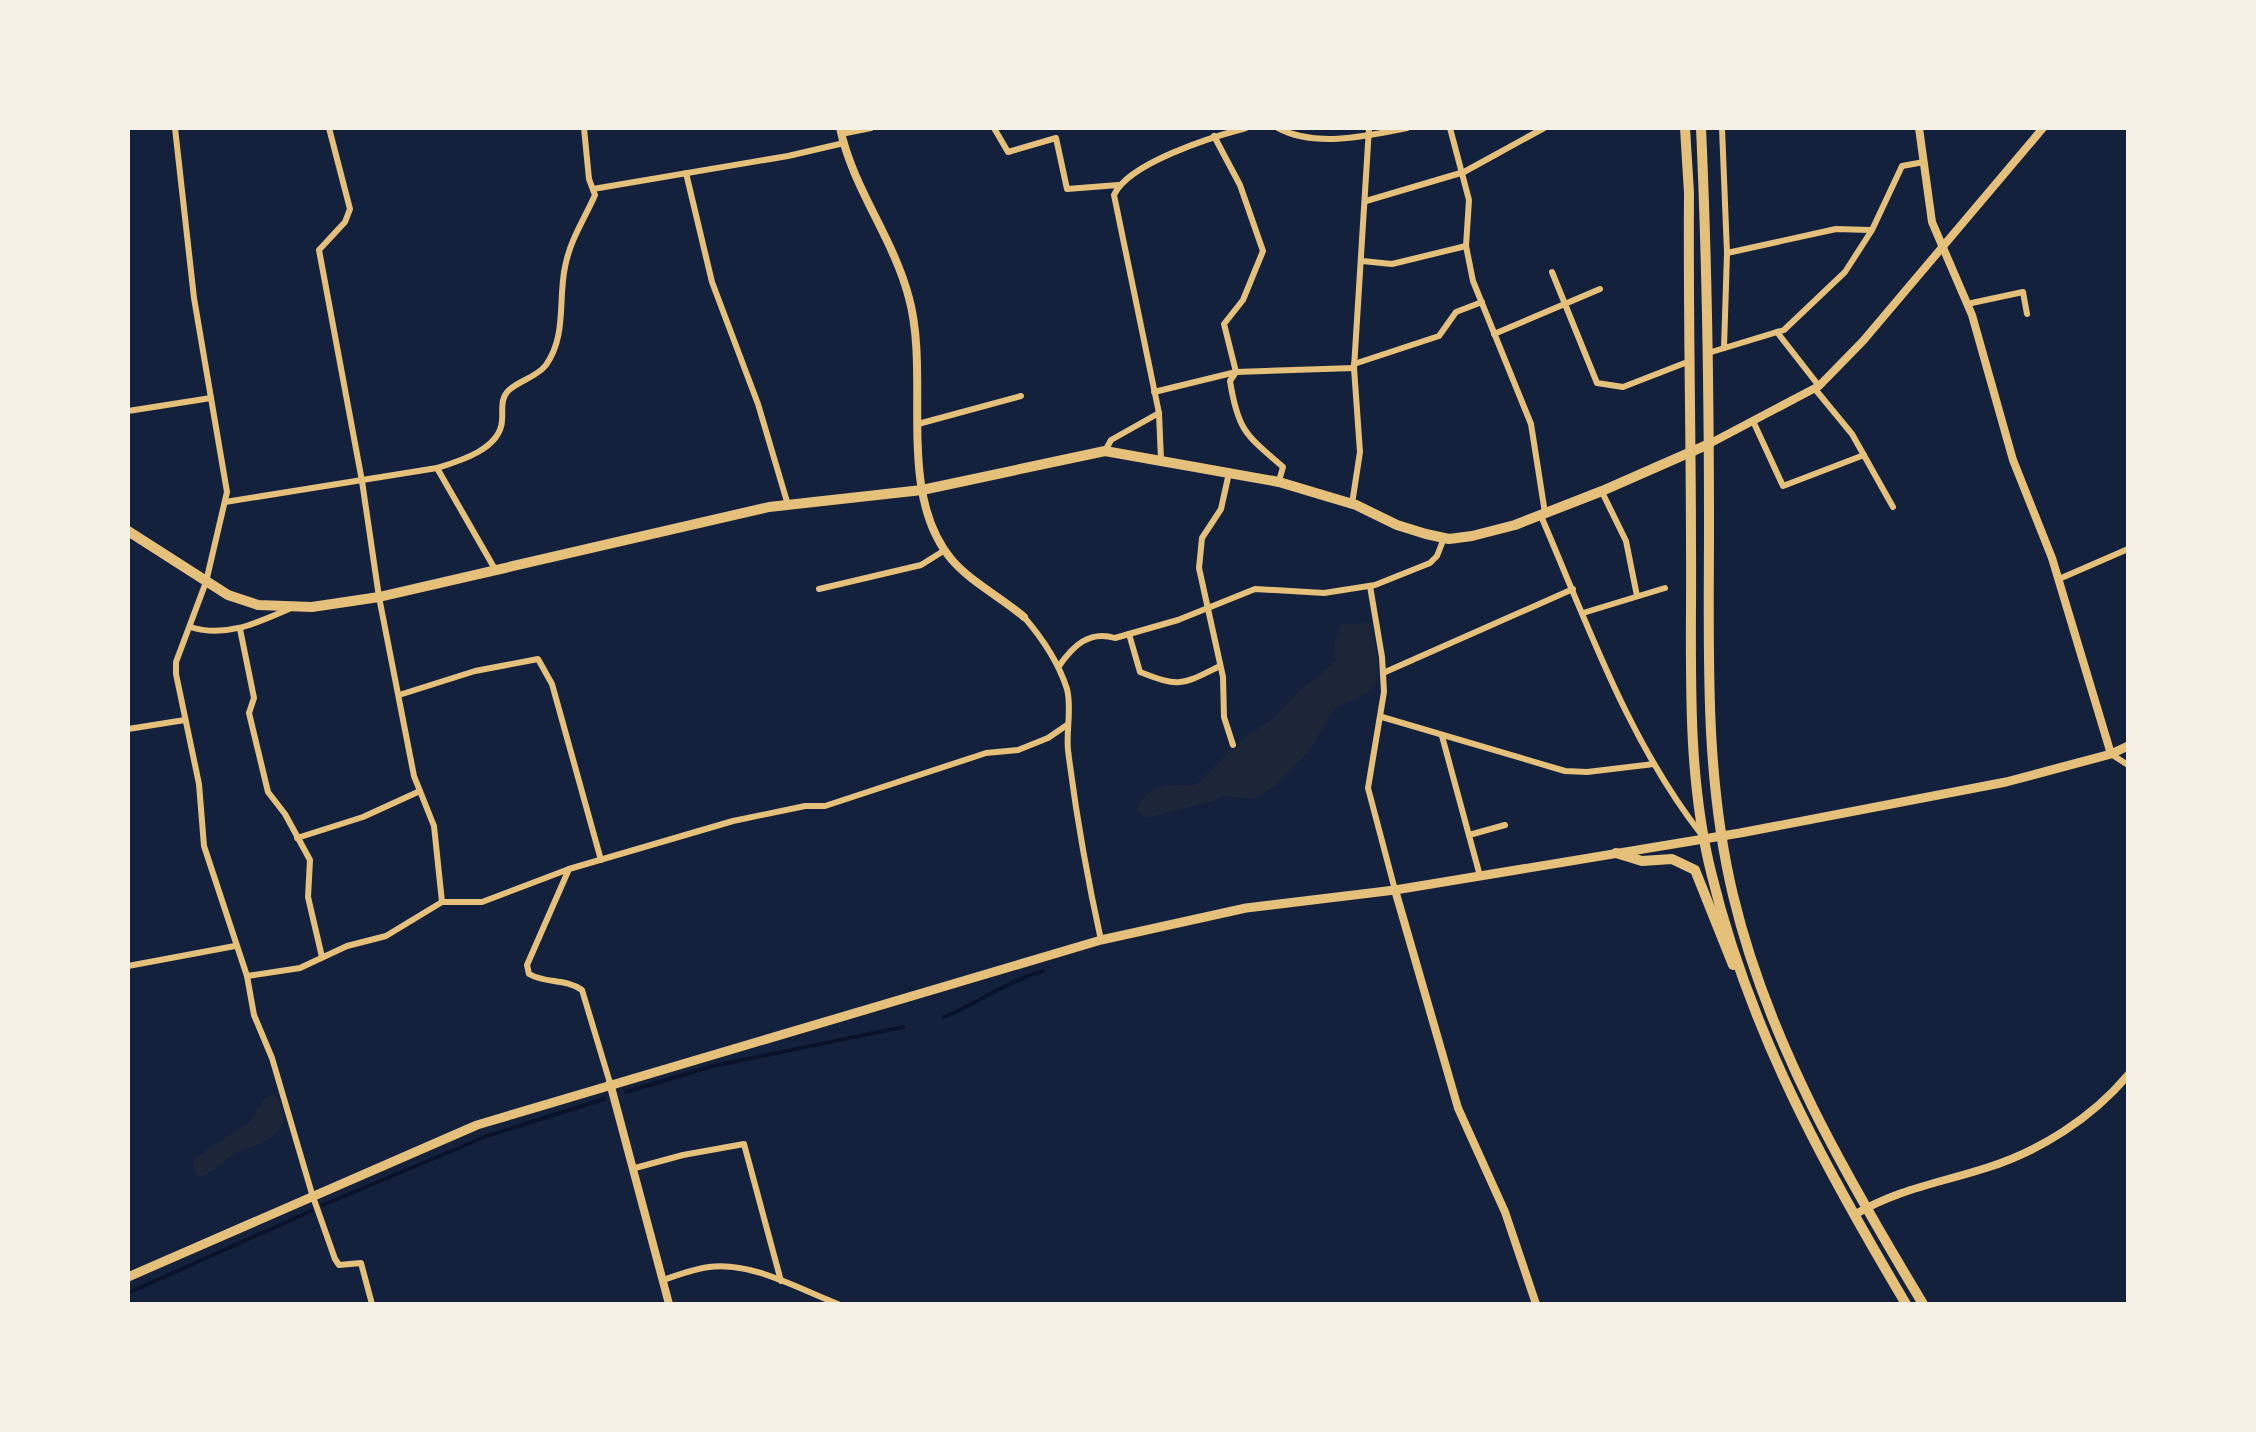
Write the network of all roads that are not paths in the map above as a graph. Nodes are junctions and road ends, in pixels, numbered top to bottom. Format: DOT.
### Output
graph roads {
  1 [pos="175,128"];
  2 [pos="329,128"];
  3 [pos="584,128"];
  4 [pos="872,128"];
  5 [pos="994,128"];
  6 [pos="1054,128"];
  7 [pos="1246,128"];
  8 [pos="1278,128"];
  9 [pos="1406,128"];
  10 [pos="1450,128"];
  11 [pos="1544,128"];
  12 [pos="1685,128"];
  13 [pos="1700,128"];
  14 [pos="1722,128"];
  15 [pos="1919,128"];
  16 [pos="2042,128"];
  17 [pos="1370,131"];
  18 [pos="842,135"];
  19 [pos="1214,136"];
  20 [pos="1056,138"];
  21 [pos="1924,162"];
  22 [pos="686,172"];
  23 [pos="1464,172"];
  24 [pos="1118,185"];
  25 [pos="593,188"];
  26 [pos="1366,201"];
  27 [pos="1872,230"];
  28 [pos="1466,246"];
  29 [pos="1942,246"];
  30 [pos="1726,253"];
  31 [pos="1362,261"];
  32 [pos="1552,272"];
  33 [pos="1600,289"];
  34 [pos="1482,302"];
  35 [pos="1564,304"];
  36 [pos="1967,304"];
  37 [pos="2028,314"];
  38 [pos="1778,332"];
  39 [pos="1494,334"];
  40 [pos="1724,348"];
  41 [pos="1706,353"];
  42 [pos="1690,361"];
  43 [pos="1354,366"];
  44 [pos="1236,372"];
  45 [pos="1817,388"];
  46 [pos="1154,392"];
  47 [pos="1020,396"];
  48 [pos="212,398"];
  49 [pos="128,411"];
  50 [pos="1159,413"];
  51 [pos="1753,421"];
  52 [pos="918,424"];
  53 [pos="1708,444"];
  54 [pos="1105,451"];
  55 [pos="1691,453"];
  56 [pos="1864,456"];
  57 [pos="1161,460"];
  58 [pos="437,468"];
  59 [pos="1229,472"];
  60 [pos="362,481"];
  61 [pos="1279,482"];
  62 [pos="922,490"];
  63 [pos="1602,491"];
  64 [pos="225,502"];
  65 [pos="1352,504"];
  66 [pos="788,505"];
  67 [pos="1893,507"];
  68 [pos="1543,514"];
  69 [pos="128,531"];
  70 [pos="1444,538"];
  71 [pos="2128,549"];
  72 [pos="945,550"];
  73 [pos="496,571"];
  74 [pos="2059,579"];
  75 [pos="206,582"];
  76 [pos="1370,586"];
  77 [pos="1664,588"];
  78 [pos="818,589"];
  79 [pos="1572,589"];
  80 [pos="379,596"];
  81 [pos="1636,596"];
  82 [pos="1208,607"];
  83 [pos="291,608"];
  84 [pos="1583,613"];
  85 [pos="1024,617"];
  86 [pos="190,627"];
  87 [pos="240,630"];
  88 [pos="1129,634"];
  89 [pos="1058,666"];
  90 [pos="1220,666"];
  91 [pos="1383,673"];
  92 [pos="399,695"];
  93 [pos="1382,717"];
  94 [pos="185,720"];
  95 [pos="1067,725"];
  96 [pos="128,728"];
  97 [pos="1442,734"];
  98 [pos="1233,745"];
  99 [pos="2128,746"];
  100 [pos="2111,754"];
  101 [pos="1654,764"];
  102 [pos="2128,765"];
  103 [pos="420,791"];
  104 [pos="1506,825"];
  105 [pos="1469,835"];
  106 [pos="1721,836"];
  107 [pos="298,838"];
  108 [pos="1704,838"];
  109 [pos="1616,853"];
  110 [pos="602,860"];
  111 [pos="568,870"];
  112 [pos="1480,876"];
  113 [pos="1395,890"];
  114 [pos="442,902"];
  115 [pos="1100,940"];
  116 [pos="235,946"];
  117 [pos="322,956"];
  118 [pos="128,966"];
  119 [pos="247,976"];
  120 [pos="1743,984"];
  121 [pos="2128,1075"];
  122 [pos="610,1082"];
  123 [pos="635,1168"];
  124 [pos="312,1194"];
  125 [pos="1866,1208"];
  126 [pos="1854,1215"];
  127 [pos="128,1277"];
  128 [pos="663,1280"];
  129 [pos="781,1281"];
  130 [pos="372,1304"];
  131 [pos="669,1304"];
  132 [pos="838,1304"];
  133 [pos="1536,1304"];
  134 [pos="1906,1304"];
  135 [pos="1923,1304"];
  1 -- 48 [label="street"];
  2 -- 60 [label="street"];
  3 -- 25 [label="street"];
  4 -- 18 [label="street"];
  5 -- 20 [label="street"];
  6 -- 20 [label="street"];
  7 -- 19 [label="street"];
  8 -- 17 [label="street"];
  9 -- 17 [label="street"];
  10 -- 23 [label="street"];
  11 -- 23 [label="street"];
  12 -- 42 [label="main road"];
  13 -- 41 [label="main road"];
  14 -- 30 [label="street"];
  15 -- 21 [label="street"];
  16 -- 29 [label="street"];
  17 -- 26 [label="street"];
  18 -- 22 [label="street"];
  18 -- 52 [label="street"];
  19 -- 24 [label="street"];
  19 -- 44 [label="street"];
  20 -- 24 [label="street"];
  21 -- 27 [label="street"];
  21 -- 29 [label="street"];
  22 -- 25 [label="street"];
  22 -- 66 [label="street"];
  23 -- 26 [label="street"];
  23 -- 28 [label="street"];
  24 -- 46 [label="street"];
  25 -- 58 [label="street"];
  26 -- 31 [label="street"];
  27 -- 30 [label="street"];
  27 -- 38 [label="street"];
  28 -- 31 [label="street"];
  28 -- 34 [label="street"];
  29 -- 36 [label="street"];
  29 -- 45 [label="street"];
  30 -- 40 [label="street"];
  31 -- 43 [label="street"];
  32 -- 35 [label="street"];
  33 -- 35 [label="street"];
  34 -- 39 [label="street"];
  34 -- 43 [label="street"];
  35 -- 39 [label="street"];
  35 -- 42 [label="street"];
  36 -- 37 [label="street"];
  36 -- 74 [label="street"];
  38 -- 40 [label="street"];
  38 -- 45 [label="street"];
  39 -- 68 [label="street"];
  40 -- 41 [label="street"];
  41 -- 53 [label="main road"];
  42 -- 55 [label="main road"];
  43 -- 44 [label="street"];
  43 -- 65 [label="street"];
  44 -- 46 [label="street"];
  44 -- 61 [label="street"];
  45 -- 51 [label="street"];
  45 -- 56 [label="street"];
  46 -- 50 [label="street"];
  47 -- 52 [label="street"];
  48 -- 49 [label="street"];
  48 -- 64 [label="street"];
  50 -- 54 [label="street"];
  50 -- 57 [label="street"];
  51 -- 53 [label="street"];
  51 -- 56 [label="street"];
  52 -- 62 [label="street"];
  53 -- 55 [label="main road"];
  53 -- 106 [label="main road"];
  54 -- 57 [label="main road"];
  54 -- 62 [label="main road"];
  55 -- 63 [label="main road"];
  55 -- 108 [label="main road"];
  56 -- 67 [label="street"];
  57 -- 59 [label="main road"];
  58 -- 60 [label="street"];
  58 -- 73 [label="street"];
  59 -- 61 [label="main road"];
  59 -- 82 [label="street"];
  60 -- 64 [label="street"];
  60 -- 80 [label="street"];
  61 -- 65 [label="main road"];
  62 -- 66 [label="main road"];
  62 -- 72 [label="street"];
  63 -- 68 [label="main road"];
  63 -- 81 [label="street"];
  64 -- 75 [label="street"];
  65 -- 70 [label="main road"];
  66 -- 73 [label="main road"];
  68 -- 70 [label="main road"];
  68 -- 79 [label="street"];
  69 -- 75 [label="main road"];
  70 -- 76 [label="street"];
  71 -- 74 [label="street"];
  72 -- 78 [label="street"];
  72 -- 85 [label="street"];
  73 -- 80 [label="main road"];
  74 -- 100 [label="street"];
  75 -- 83 [label="main road"];
  75 -- 86 [label="street"];
  76 -- 82 [label="street"];
  76 -- 91 [label="street"];
  77 -- 81 [label="street"];
  79 -- 84 [label="street"];
  79 -- 91 [label="street"];
  80 -- 83 [label="main road"];
  80 -- 92 [label="street"];
  81 -- 84 [label="street"];
  82 -- 88 [label="street"];
  82 -- 90 [label="street"];
  83 -- 87 [label="street"];
  84 -- 101 [label="street"];
  85 -- 89 [label="street"];
  86 -- 87 [label="street"];
  86 -- 94 [label="street"];
  87 -- 107 [label="street"];
  88 -- 89 [label="street"];
  88 -- 90 [label="street"];
  89 -- 95 [label="street"];
  90 -- 98 [label="street"];
  91 -- 93 [label="street"];
  92 -- 103 [label="street"];
  92 -- 110 [label="street"];
  93 -- 97 [label="street"];
  93 -- 113 [label="street"];
  94 -- 96 [label="street"];
  94 -- 116 [label="street"];
  95 -- 110 [label="street"];
  95 -- 115 [label="street"];
  97 -- 101 [label="street"];
  97 -- 105 [label="street"];
  99 -- 100 [label="main road"];
  100 -- 102 [label="street"];
  100 -- 106 [label="main road"];
  101 -- 108 [label="street"];
  103 -- 107 [label="street"];
  103 -- 114 [label="street"];
  104 -- 105 [label="street"];
  105 -- 112 [label="street"];
  106 -- 108 [label="main road"];
  106 -- 125 [label="main road"];
  107 -- 117 [label="street"];
  108 -- 109 [label="main road"];
  108 -- 120 [label="main road"];
  109 -- 112 [label="main road"];
  109 -- 120 [label="main road"];
  110 -- 111 [label="street"];
  111 -- 114 [label="street"];
  111 -- 122 [label="street"];
  112 -- 113 [label="main road"];
  113 -- 115 [label="main road"];
  113 -- 133 [label="street"];
  114 -- 117 [label="street"];
  115 -- 122 [label="main road"];
  116 -- 118 [label="street"];
  116 -- 119 [label="street"];
  117 -- 119 [label="street"];
  119 -- 124 [label="street"];
  120 -- 126 [label="main road"];
  121 -- 125 [label="street"];
  122 -- 123 [label="street"];
  122 -- 124 [label="main road"];
  123 -- 128 [label="street"];
  123 -- 129 [label="street"];
  124 -- 127 [label="main road"];
  124 -- 130 [label="street"];
  125 -- 126 [label="street"];
  125 -- 135 [label="main road"];
  126 -- 134 [label="main road"];
  128 -- 129 [label="street"];
  128 -- 131 [label="street"];
  129 -- 132 [label="street"];
}
